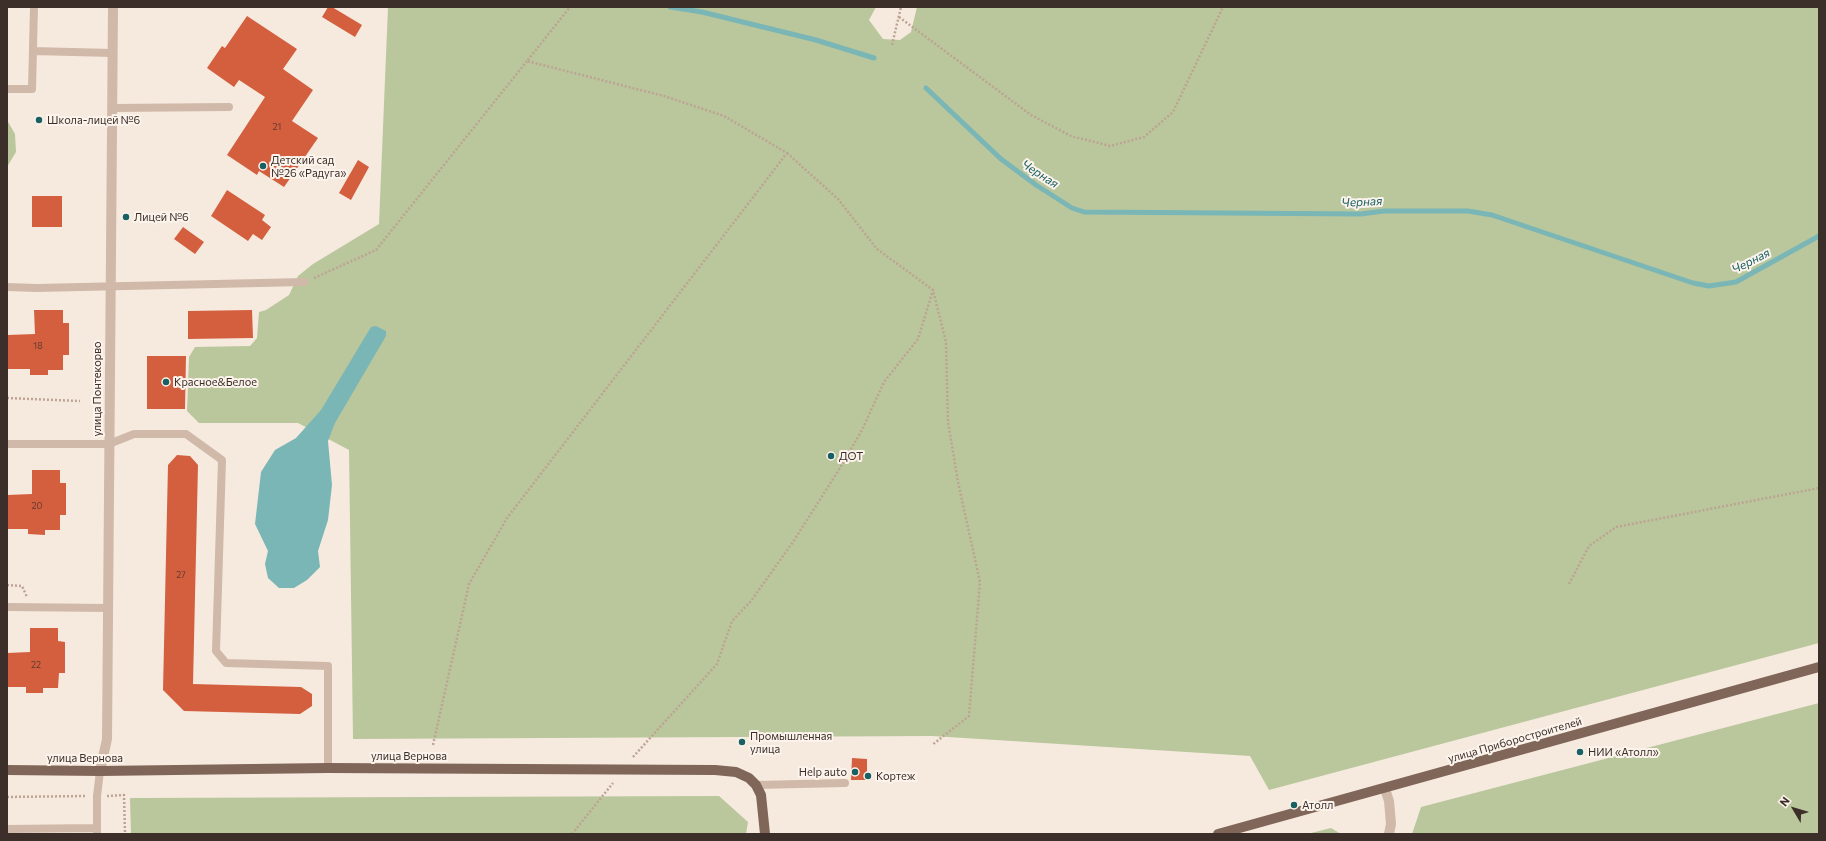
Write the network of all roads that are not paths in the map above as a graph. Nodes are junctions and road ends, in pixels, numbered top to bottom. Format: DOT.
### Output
graph roads {
  1 [pos="34,7"];
  2 [pos="113,7"];
  3 [pos="33,51"];
  4 [pos="112,53"];
  5 [pos="7,89"];
  6 [pos="112,108"];
  7 [pos="229,108"];
  8 [pos="304,282"];
  9 [pos="110,286"];
  10 [pos="7,287"];
  11 [pos="7,444"];
  12 [pos="109,444"];
  13 [pos="7,607"];
  14 [pos="108,608"];
  15 [pos="1819,668"];
  16 [pos="328,768"];
  17 [pos="7,770"];
  18 [pos="100,771"];
  19 [pos="845,783"];
  20 [pos="756,785"];
  21 [pos="1385,789"];
  22 [pos="7,829"];
  23 [pos="97,831"];
  24 [pos="765,834"];
  25 [pos="1218,834"];
  26 [pos="1389,834"];
  1 -- 3 [label="lane"];
  2 -- 4 [label="street, улица Понтекорво"];
  3 -- 4 [label="lane"];
  3 -- 5 [label="lane"];
  4 -- 6 [label="street, улица Понтекорво"];
  6 -- 7 [label="lane"];
  6 -- 9 [label="street, улица Понтекорво"];
  8 -- 9 [label="lane"];
  9 -- 10 [label="lane"];
  9 -- 12 [label="street, улица Понтекорво"];
  11 -- 12 [label="lane"];
  12 -- 14 [label="street, улица Понтекорво"];
  12 -- 16 [label="lane"];
  13 -- 14 [label="lane"];
  14 -- 18 [label="street, улица Понтекорво"];
  15 -- 21 [label="main road, улица Приборостроителей"];
  16 -- 18 [label="main road, улица Вернова"];
  16 -- 20 [label="main road, улица Вернова"];
  17 -- 18 [label="main road, улица Вернова"];
  18 -- 23 [label="lane"];
  19 -- 20 [label="lane"];
  20 -- 24 [label="main road"];
  21 -- 25 [label="main road, улица Приборостроителей"];
  21 -- 26 [label="street"];
  22 -- 23 [label="lane"];
}
